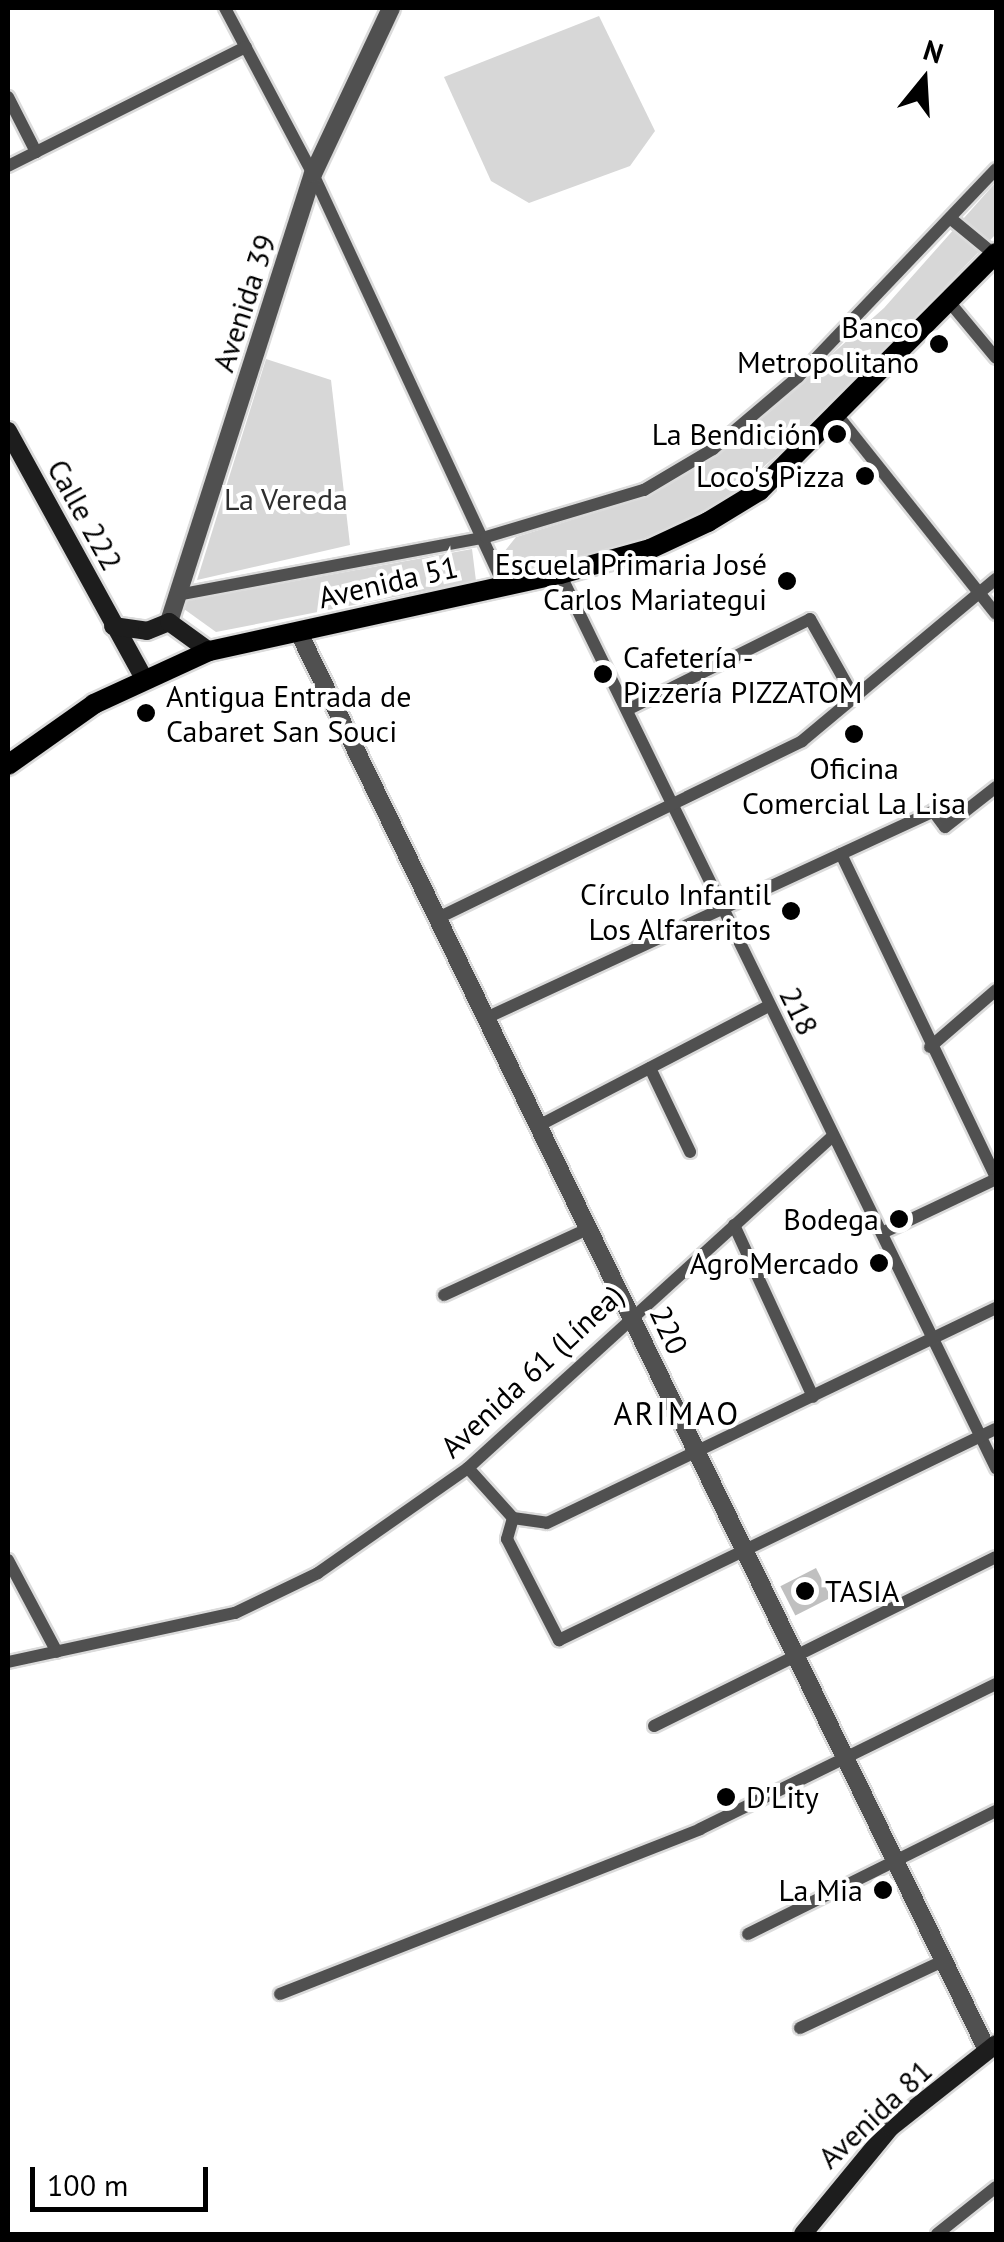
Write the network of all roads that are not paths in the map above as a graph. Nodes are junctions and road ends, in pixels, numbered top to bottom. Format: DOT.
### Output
graph roads {
  1 [pos="226,8"];
  2 [pos="390,8"];
  3 [pos="246,47"];
  4 [pos="8,98"];
  5 [pos="36,152"];
  6 [pos="8,166"];
  7 [pos="996,169"];
  8 [pos="313,174"];
  9 [pos="950,218"];
  10 [pos="996,254"];
  11 [pos="951,304"];
  12 [pos="996,358"];
  13 [pos="838,416"];
  14 [pos="8,431"];
  15 [pos="486,537"];
  16 [pos="560,574"];
  17 [pos="996,579"];
  18 [pos="505,587"];
  19 [pos="979,592"];
  20 [pos="177,595"];
  21 [pos="996,614"];
  22 [pos="170,622"];
  23 [pos="113,626"];
  24 [pos="147,631"];
  25 [pos="300,633"];
  26 [pos="209,651"];
  27 [pos="138,669"];
  28 [pos="854,697"];
  29 [pos="629,709"];
  30 [pos="8,765"];
  31 [pos="996,788"];
  32 [pos="678,805"];
  33 [pos="841,854"];
  34 [pos="725,909"];
  35 [pos="438,918"];
  36 [pos="996,990"];
  37 [pos="769,1006"];
  38 [pos="486,1018"];
  39 [pos="930,1047"];
  40 [pos="650,1068"];
  41 [pos="540,1125"];
  42 [pos="833,1136"];
  43 [pos="690,1152"];
  44 [pos="996,1178"];
  45 [pos="734,1225"];
  46 [pos="590,1228"];
  47 [pos="882,1233"];
  48 [pos="444,1295"];
  49 [pos="996,1308"];
  50 [pos="630,1313"];
  51 [pos="933,1339"];
  52 [pos="813,1397"];
  53 [pos="996,1429"];
  54 [pos="981,1436"];
  55 [pos="695,1454"];
  56 [pos="468,1468"];
  57 [pos="996,1468"];
  58 [pos="513,1518"];
  59 [pos="743,1552"];
  60 [pos="996,1557"];
  61 [pos="8,1560"];
  62 [pos="56,1652"];
  63 [pos="793,1658"];
  64 [pos="8,1662"];
  65 [pos="996,1684"];
  66 [pos="654,1726"];
  67 [pos="843,1758"];
  68 [pos="996,1811"];
  69 [pos="890,1863"];
  70 [pos="748,1934"];
  71 [pos="939,1962"];
  72 [pos="280,1994"];
  73 [pos="800,2028"];
  74 [pos="994,2052"];
  75 [pos="996,2187"];
  76 [pos="802,2234"];
  77 [pos="937,2234"];
  1 -- 3 [label="street"];
  2 -- 8 [label="street, Avenida 39"];
  3 -- 5 [label="street"];
  3 -- 8 [label="street"];
  4 -- 5 [label="street"];
  5 -- 6 [label="street"];
  7 -- 9 [label="street"];
  8 -- 15 [label="street"];
  8 -- 20 [label="street, Avenida 39"];
  9 -- 10 [label="street"];
  9 -- 15 [label="street"];
  10 -- 11 [label="main road, Avenida 51"];
  11 -- 12 [label="street"];
  11 -- 13 [label="main road, Avenida 51"];
  13 -- 16 [label="main road, Avenida 51"];
  13 -- 19 [label="street"];
  14 -- 23 [label="main road, Calle 222"];
  15 -- 18 [label="street"];
  15 -- 20 [label="street"];
  16 -- 18 [label="main road, Avenida 51"];
  16 -- 29 [label="street, 218"];
  17 -- 19 [label="street"];
  18 -- 25 [label="main road, Avenida 51"];
  19 -- 21 [label="street"];
  19 -- 28 [label="street"];
  20 -- 22 [label="street, Avenida 39"];
  22 -- 24 [label="main road"];
  22 -- 26 [label="main road"];
  23 -- 24 [label="main road"];
  23 -- 27 [label="main road, Calle 222"];
  24 -- 27 [label="main road"];
  25 -- 26 [label="main road, Avenida 51"];
  25 -- 35 [label="street, 220"];
  26 -- 27 [label="main road, Avenida 51"];
  27 -- 30 [label="main road, Avenida 51"];
  28 -- 29 [label="street"];
  28 -- 32 [label="street"];
  29 -- 32 [label="street, 218"];
  31 -- 33 [label="street"];
  32 -- 34 [label="street, 218"];
  32 -- 35 [label="street"];
  33 -- 34 [label="street"];
  33 -- 39 [label="street"];
  34 -- 37 [label="street, 218"];
  34 -- 38 [label="street"];
  35 -- 38 [label="street, 220"];
  36 -- 39 [label="street"];
  37 -- 40 [label="street"];
  37 -- 42 [label="street, 218"];
  38 -- 41 [label="street, 220"];
  39 -- 44 [label="street"];
  40 -- 41 [label="street"];
  40 -- 43 [label="street"];
  41 -- 46 [label="street, 220"];
  42 -- 45 [label="street, Avenida 61 (Línea)"];
  42 -- 47 [label="street, 218"];
  44 -- 47 [label="street"];
  45 -- 50 [label="street, Avenida 61 (Línea)"];
  45 -- 52 [label="street"];
  46 -- 48 [label="street"];
  46 -- 50 [label="street, 220"];
  47 -- 51 [label="street, 218"];
  49 -- 51 [label="street"];
  50 -- 55 [label="street, 220"];
  50 -- 56 [label="street, Avenida 61 (Línea)"];
  51 -- 52 [label="street"];
  51 -- 54 [label="street, 218"];
  52 -- 55 [label="street"];
  53 -- 54 [label="street"];
  54 -- 57 [label="street, 218"];
  54 -- 59 [label="street"];
  55 -- 58 [label="street"];
  55 -- 59 [label="street, 220"];
  56 -- 58 [label="street"];
  56 -- 62 [label="street, Avenida 61 (Línea)"];
  58 -- 59 [label="street"];
  59 -- 63 [label="street, 220"];
  60 -- 63 [label="street"];
  61 -- 62 [label="street"];
  62 -- 64 [label="street, Avenida 61 (Línea)"];
  63 -- 66 [label="street"];
  63 -- 67 [label="street, 220"];
  65 -- 67 [label="street"];
  67 -- 69 [label="street, 220"];
  67 -- 72 [label="street"];
  68 -- 69 [label="street"];
  69 -- 70 [label="street"];
  69 -- 71 [label="street, 220"];
  71 -- 73 [label="street"];
  71 -- 74 [label="street, 220"];
  74 -- 76 [label="main road, Avenida 81"];
  75 -- 77 [label="street"];
}
